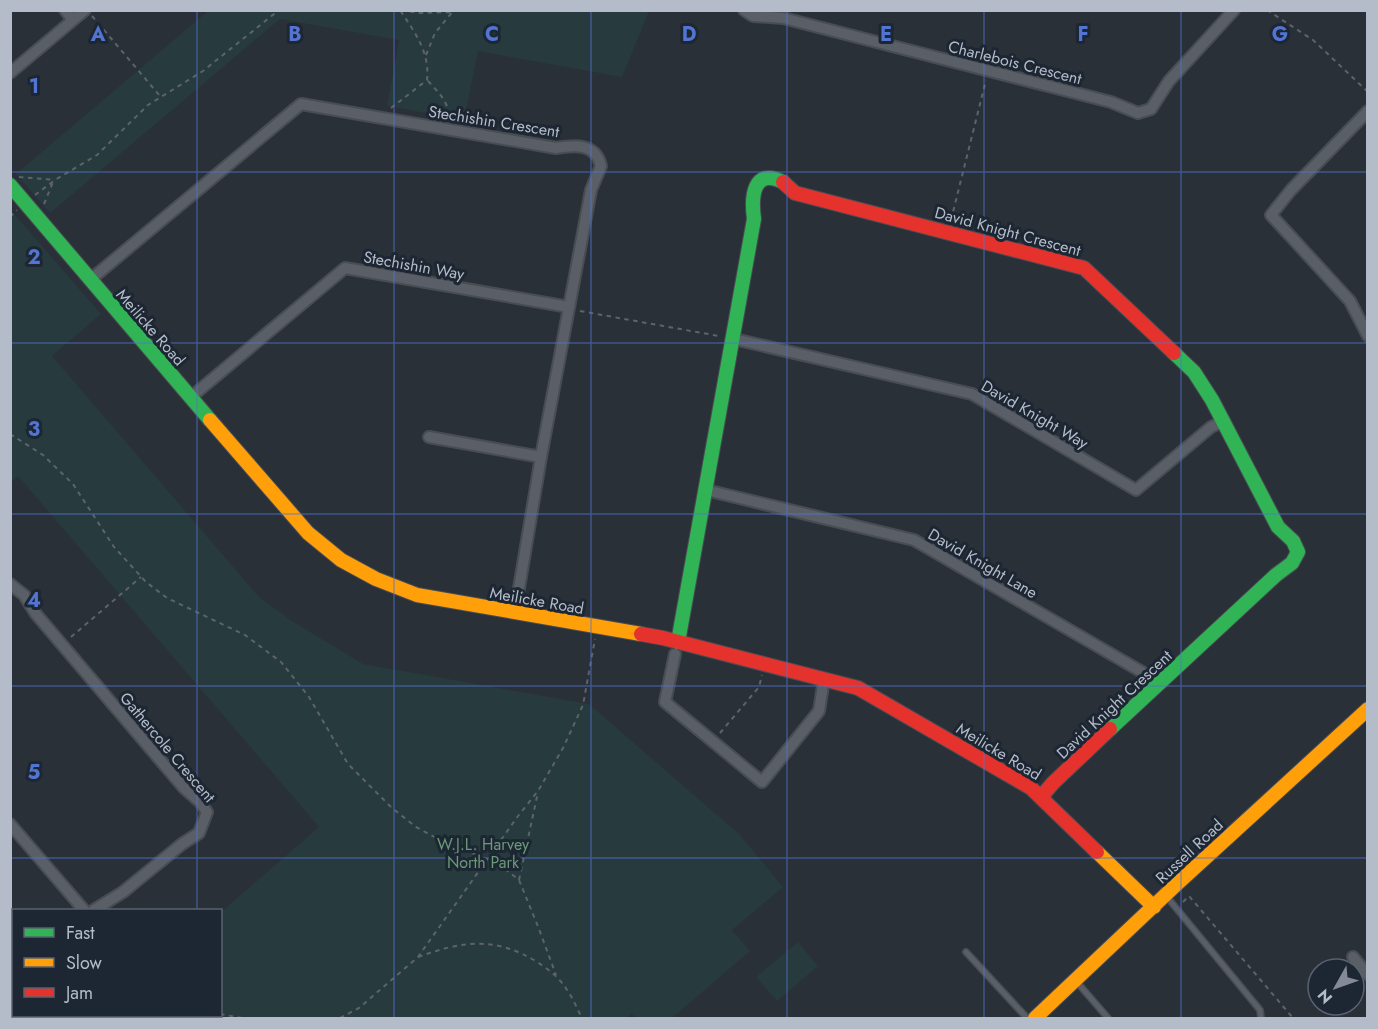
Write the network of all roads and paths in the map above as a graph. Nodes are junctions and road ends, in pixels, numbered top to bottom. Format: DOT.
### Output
graph roads {
  1 [pos="65,10"];
  2 [pos="86,10"];
  3 [pos="279,10"];
  4 [pos="400,10"];
  5 [pos="744,10"];
  6 [pos="1234,10"];
  7 [pos="1267,10"];
  8 [pos="452,11"];
  9 [pos="73,20"];
  10 [pos="426,56"];
  11 [pos="10,73"];
  12 [pos="428,80"];
  13 [pos="985,83"];
  14 [pos="1368,92"];
  15 [pos="160,96"];
  16 [pos="391,108"];
  17 [pos="1368,111"];
  18 [pos="450,118"];
  19 [pos="55,180"];
  20 [pos="15,181"];
  21 [pos="26,202"];
  22 [pos="43,206"];
  23 [pos="951,220"];
  24 [pos="90,280"];
  25 [pos="569,307"];
  26 [pos="581,311"];
  27 [pos="1368,336"];
  28 [pos="727,337"];
  29 [pos="191,398"];
  30 [pos="1224,422"];
  31 [pos="10,434"];
  32 [pos="429,437"];
  33 [pos="541,457"];
  34 [pos="706,490"];
  35 [pos="141,577"];
  36 [pos="10,584"];
  37 [pos="515,612"];
  38 [pos="70,638"];
  39 [pos="595,640"];
  40 [pos="677,648"];
  41 [pos="765,664"];
  42 [pos="824,679"];
  43 [pos="1158,685"];
  44 [pos="1368,709"];
  45 [pos="712,741"];
  46 [pos="538,791"];
  47 [pos="1041,797"];
  48 [pos="10,824"];
  49 [pos="488,859"];
  50 [pos="519,880"];
  51 [pos="1167,894"];
  52 [pos="1154,908"];
  53 [pos="83,909"];
  54 [pos="96,909"];
  55 [pos="966,952"];
  56 [pos="418,957"];
  57 [pos="556,975"];
  58 [pos="1075,981"];
  59 [pos="222,1014"];
  60 [pos="242,1018"];
  61 [pos="340,1018"];
  62 [pos="582,1018"];
  63 [pos="1027,1018"];
  64 [pos="1035,1018"];
  65 [pos="1108,1018"];
  66 [pos="1261,1018"];
  67 [pos="1293,1018"];
  1 -- 9 [label="street"];
  2 -- 9 [label="street"];
  2 -- 15 [label="path"];
  3 -- 15 [label="path"];
  4 -- 8 [label="path"];
  4 -- 10 [label="path"];
  5 -- 6 [label="street, Charlebois Crescent"];
  7 -- 14 [label="path"];
  8 -- 10 [label="path"];
  9 -- 11 [label="street"];
  10 -- 12 [label="path"];
  12 -- 16 [label="path"];
  12 -- 18 [label="path"];
  13 -- 23 [label="path"];
  15 -- 19 [label="path"];
  17 -- 27 [label="street"];
  19 -- 20 [label="path"];
  19 -- 21 [label="path"];
  19 -- 22 [label="path"];
  20 -- 21 [label="street, Meilicke Road"];
  21 -- 24 [label="street, Meilicke Road"];
  24 -- 25 [label="street, Stechishin Crescent"];
  24 -- 29 [label="street, Meilicke Road"];
  25 -- 29 [label="street, Stechishin Way"];
  25 -- 33 [label="street, Stechishin Crescent"];
  26 -- 28 [label="path"];
  28 -- 30 [label="street, David Knight Way"];
  28 -- 30 [label="street, David Knight Crescent"];
  28 -- 34 [label="street, David Knight Crescent"];
  29 -- 37 [label="street, Meilicke Road"];
  30 -- 43 [label="street, David Knight Crescent"];
  31 -- 35 [label="path"];
  32 -- 33 [label="street"];
  33 -- 37 [label="street, Stechishin Crescent"];
  34 -- 40 [label="street, David Knight Crescent"];
  34 -- 43 [label="street, David Knight Lane"];
  35 -- 38 [label="path"];
  35 -- 49 [label="path"];
  36 -- 54 [label="street, Gathercole Crescent"];
  37 -- 40 [label="street, Meilicke Road"];
  39 -- 46 [label="path"];
  40 -- 41 [label="street, Meilicke Road"];
  40 -- 45 [label="street"];
  41 -- 42 [label="street, Meilicke Road"];
  41 -- 45 [label="path"];
  42 -- 45 [label="street"];
  42 -- 47 [label="street, Meilicke Road"];
  43 -- 47 [label="street, David Knight Crescent"];
  44 -- 51 [label="street, Russell Road"];
  46 -- 49 [label="path"];
  46 -- 50 [label="path"];
  47 -- 52 [label="street, Meilicke Road"];
  48 -- 53 [label="street"];
  49 -- 50 [label="path"];
  49 -- 56 [label="path"];
  50 -- 57 [label="path"];
  51 -- 52 [label="street, Russell Road"];
  51 -- 66 [label="lane"];
  51 -- 67 [label="path"];
  52 -- 58 [label="street, Russell Road"];
  55 -- 63 [label="lane"];
  56 -- 57 [label="path"];
  56 -- 61 [label="path"];
  57 -- 62 [label="path"];
  58 -- 64 [label="street, Russell Road"];
  58 -- 65 [label="lane"];
  59 -- 60 [label="path"];
}
